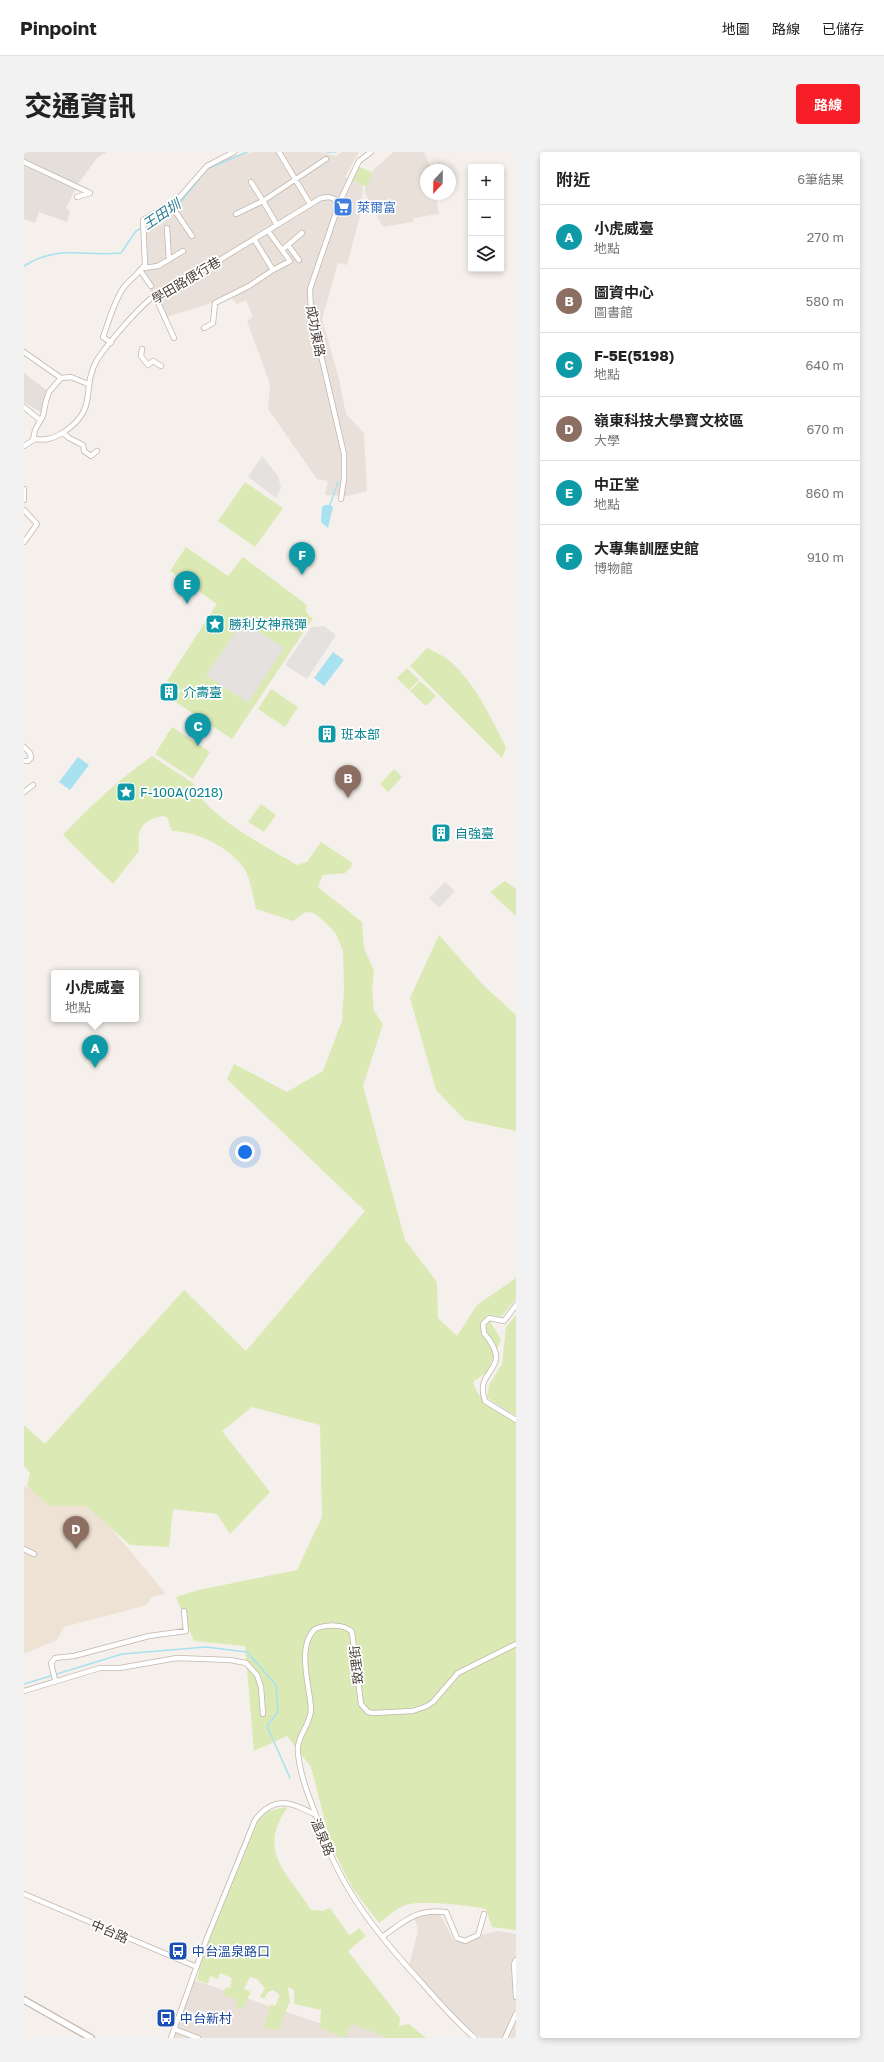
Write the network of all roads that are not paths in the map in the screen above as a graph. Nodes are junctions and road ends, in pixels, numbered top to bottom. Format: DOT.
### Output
graph roads {
  1 [pos="234,152"];
  2 [pos="279,152"];
  3 [pos="371,152"];
  4 [pos="326,159"];
  5 [pos="24,162"];
  6 [pos="296,179"];
  7 [pos="251,182"];
  8 [pos="77,197"];
  9 [pos="263,201"];
  10 [pos="340,201"];
  11 [pos="310,204"];
  12 [pos="171,205"];
  13 [pos="236,214"];
  14 [pos="277,225"];
  15 [pos="167,228"];
  16 [pos="268,231"];
  17 [pos="302,233"];
  18 [pos="192,236"];
  19 [pos="254,239"];
  20 [pos="288,245"];
  21 [pos="282,250"];
  22 [pos="183,251"];
  23 [pos="169,260"];
  24 [pos="299,260"];
  25 [pos="142,269"];
  26 [pos="273,270"];
  27 [pos="151,286"];
  28 [pos="155,296"];
  29 [pos="204,328"];
  30 [pos="174,338"];
  31 [pos="111,343"];
  32 [pos="142,349"];
  33 [pos="24,352"];
  34 [pos="161,366"];
  35 [pos="61,378"];
  36 [pos="88,384"];
  37 [pos="24,407"];
  38 [pos="40,420"];
  39 [pos="63,433"];
  40 [pos="33,440"];
  41 [pos="24,446"];
  42 [pos="97,451"];
  43 [pos="24,489"];
  44 [pos="341,499"];
  45 [pos="24,500"];
  46 [pos="24,510"];
  47 [pos="24,542"];
  48 [pos="24,747"];
  49 [pos="24,761"];
  50 [pos="33,784"];
  51 [pos="24,792"];
  52 [pos="516,1305"];
  53 [pos="502,1352"];
  54 [pos="502,1362"];
  55 [pos="516,1420"];
  56 [pos="24,1549"];
  57 [pos="34,1554"];
  58 [pos="184,1611"];
  59 [pos="516,1644"];
  60 [pos="55,1680"];
  61 [pos="24,1691"];
  62 [pos="263,1714"];
  63 [pos="316,1815"];
  64 [pos="24,1894"];
  65 [pos="484,1914"];
  66 [pos="382,1937"];
  67 [pos="516,1960"];
  68 [pos="197,1967"];
  69 [pos="516,1997"];
  70 [pos="24,2000"];
  71 [pos="516,2014"];
  72 [pos="174,2029"];
  73 [pos="91,2038"];
  74 [pos="171,2038"];
  75 [pos="198,2038"];
  76 [pos="475,2038"];
  77 [pos="505,2038"];
  1 -- 12 [label="street"];
  2 -- 6 [label="street"];
  3 -- 10 [label="street, 成功東路"];
  4 -- 6 [label="street"];
  5 -- 8 [label="street"];
  6 -- 9 [label="street"];
  6 -- 11 [label="street"];
  7 -- 9 [label="street"];
  9 -- 13 [label="street"];
  9 -- 14 [label="street"];
  10 -- 11 [label="street, 學田路便行巷"];
  10 -- 44 [label="street, 成功東路"];
  11 -- 14 [label="street, 學田路便行巷"];
  12 -- 18 [label="street"];
  12 -- 25 [label="street"];
  14 -- 16 [label="street, 學田路便行巷"];
  15 -- 23 [label="street"];
  16 -- 19 [label="street, 學田路便行巷"];
  16 -- 21 [label="street"];
  17 -- 20 [label="street"];
  19 -- 26 [label="street"];
  19 -- 28 [label="street, 學田路便行巷"];
  20 -- 21 [label="street"];
  20 -- 24 [label="street"];
  21 -- 26 [label="street"];
  22 -- 23 [label="street"];
  23 -- 25 [label="street"];
  25 -- 27 [label="street"];
  25 -- 31 [label="street"];
  26 -- 29 [label="street"];
  28 -- 30 [label="street"];
  28 -- 31 [label="street, 學田路便行巷"];
  31 -- 36 [label="street, 學田路便行巷"];
  32 -- 34 [label="street"];
  33 -- 35 [label="street"];
  35 -- 36 [label="street"];
  35 -- 38 [label="street"];
  36 -- 39 [label="street, 學田路便行巷"];
  37 -- 38 [label="street"];
  38 -- 40 [label="street"];
  39 -- 40 [label="street, 學田路便行巷"];
  39 -- 42 [label="street"];
  40 -- 41 [label="street, 學田路便行巷"];
  43 -- 45 [label="street"];
  46 -- 47 [label="street"];
  48 -- 49 [label="street"];
  50 -- 51 [label="street"];
  52 -- 53 [label="street"];
  54 -- 55 [label="street"];
  56 -- 57 [label="street"];
  58 -- 60 [label="street"];
  59 -- 63 [label="street, 致理街"];
  60 -- 61 [label="street"];
  60 -- 62 [label="street"];
  63 -- 66 [label="street, 溫泉路"];
  63 -- 68 [label="street, 溫泉路"];
  64 -- 68 [label="street, 中台路"];
  65 -- 66 [label="street"];
  66 -- 76 [label="street, 溫泉路"];
  67 -- 69 [label="street"];
  68 -- 72 [label="street, 溫泉路"];
  70 -- 73 [label="street"];
  71 -- 77 [label="street"];
  72 -- 74 [label="street, 溫泉路"];
  72 -- 75 [label="street"];
}
